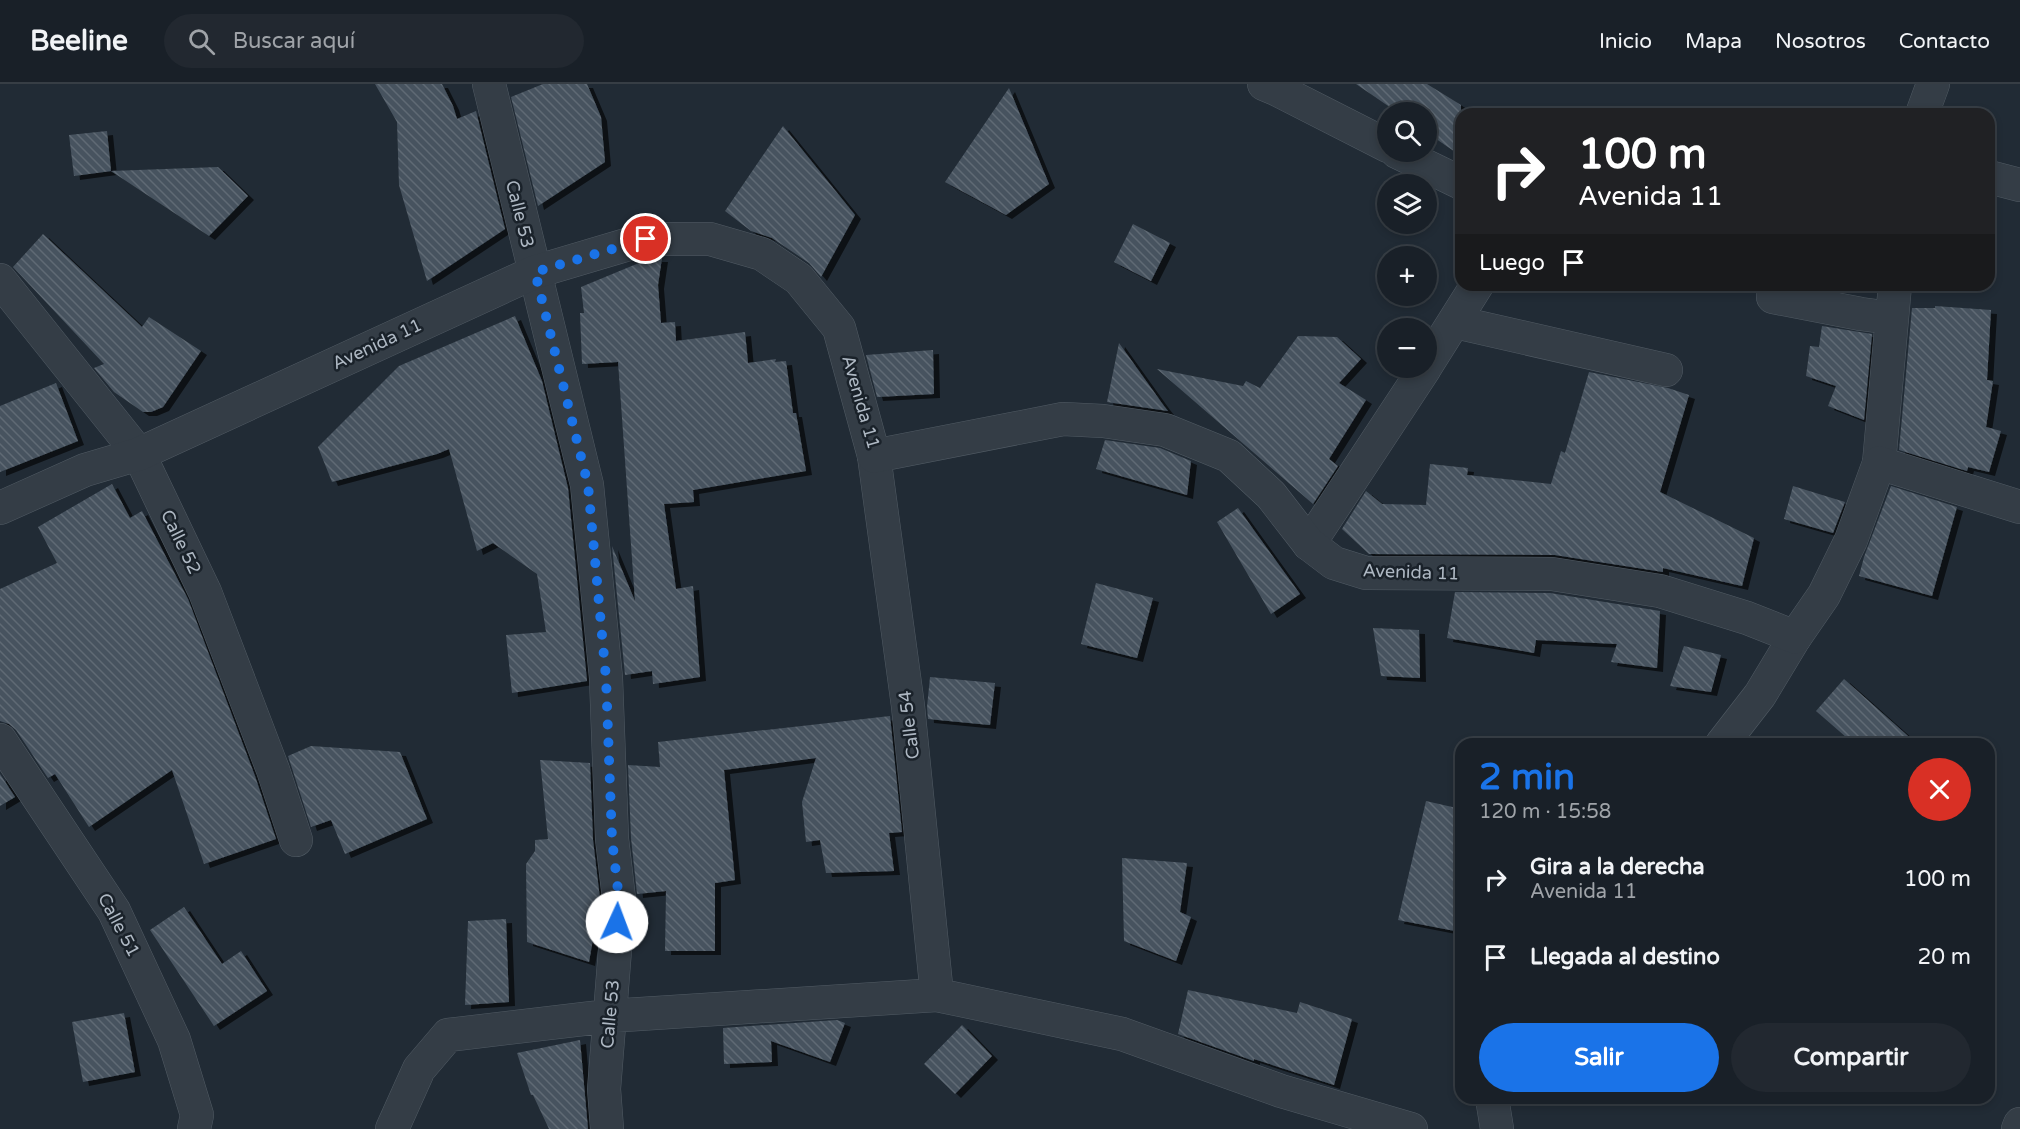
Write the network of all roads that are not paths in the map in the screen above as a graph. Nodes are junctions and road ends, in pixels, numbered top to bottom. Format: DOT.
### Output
graph roads {
  1 [pos="489,84"];
  2 [pos="1264,84"];
  3 [pos="1933,84"];
  4 [pos="1924,108"];
  5 [pos="1377,140"];
  6 [pos="1418,162"];
  7 [pos="1995,179"];
  8 [pos="1455,180"];
  9 [pos="2020,185"];
  10 [pos="535,272"];
  11 [pos="0,280"];
  12 [pos="1473,291"];
  13 [pos="1894,291"];
  14 [pos="1773,297"];
  15 [pos="1891,318"];
  16 [pos="1455,322"];
  17 [pos="1437,350"];
  18 [pos="1666,370"];
  19 [pos="1419,378"];
  20 [pos="139,454"];
  21 [pos="874,456"];
  22 [pos="1879,463"];
  23 [pos="2020,507"];
  24 [pos="0,508"];
  25 [pos="1309,544"];
  26 [pos="1795,637"];
  27 [pos="1727,738"];
  28 [pos="0,740"];
  29 [pos="296,840"];
  30 [pos="937,995"];
  31 [pos="609,1016"];
  32 [pos="1493,1104"];
  33 [pos="2020,1124"];
  34 [pos="194,1129"];
  35 [pos="392,1129"];
  36 [pos="607,1129"];
  37 [pos="1411,1129"];
  38 [pos="1497,1129"];
  39 [pos="2018,1129"];
  1 -- 10 [label="street, Calle 53"];
  2 -- 5 [label="street"];
  3 -- 4 [label="street"];
  6 -- 8 [label="street"];
  7 -- 9 [label="street"];
  10 -- 20 [label="street, Avenida 11"];
  10 -- 21 [label="street, Avenida 11"];
  10 -- 31 [label="street, Calle 53"];
  11 -- 20 [label="street, Calle 52"];
  12 -- 16 [label="street"];
  13 -- 15 [label="street"];
  14 -- 15 [label="street"];
  15 -- 22 [label="street"];
  16 -- 17 [label="street"];
  16 -- 18 [label="street"];
  19 -- 25 [label="street"];
  20 -- 24 [label="street, Avenida 11"];
  20 -- 29 [label="street, Calle 52"];
  21 -- 25 [label="street, Avenida 11"];
  21 -- 30 [label="street, Calle 54"];
  22 -- 23 [label="street"];
  22 -- 26 [label="street"];
  25 -- 26 [label="street, Avenida 11"];
  26 -- 27 [label="street"];
  28 -- 34 [label="street, Calle 51"];
  30 -- 31 [label="street"];
  30 -- 37 [label="street"];
  31 -- 35 [label="street"];
  31 -- 36 [label="street, Calle 53"];
  32 -- 38 [label="street"];
  33 -- 39 [label="street"];
}
